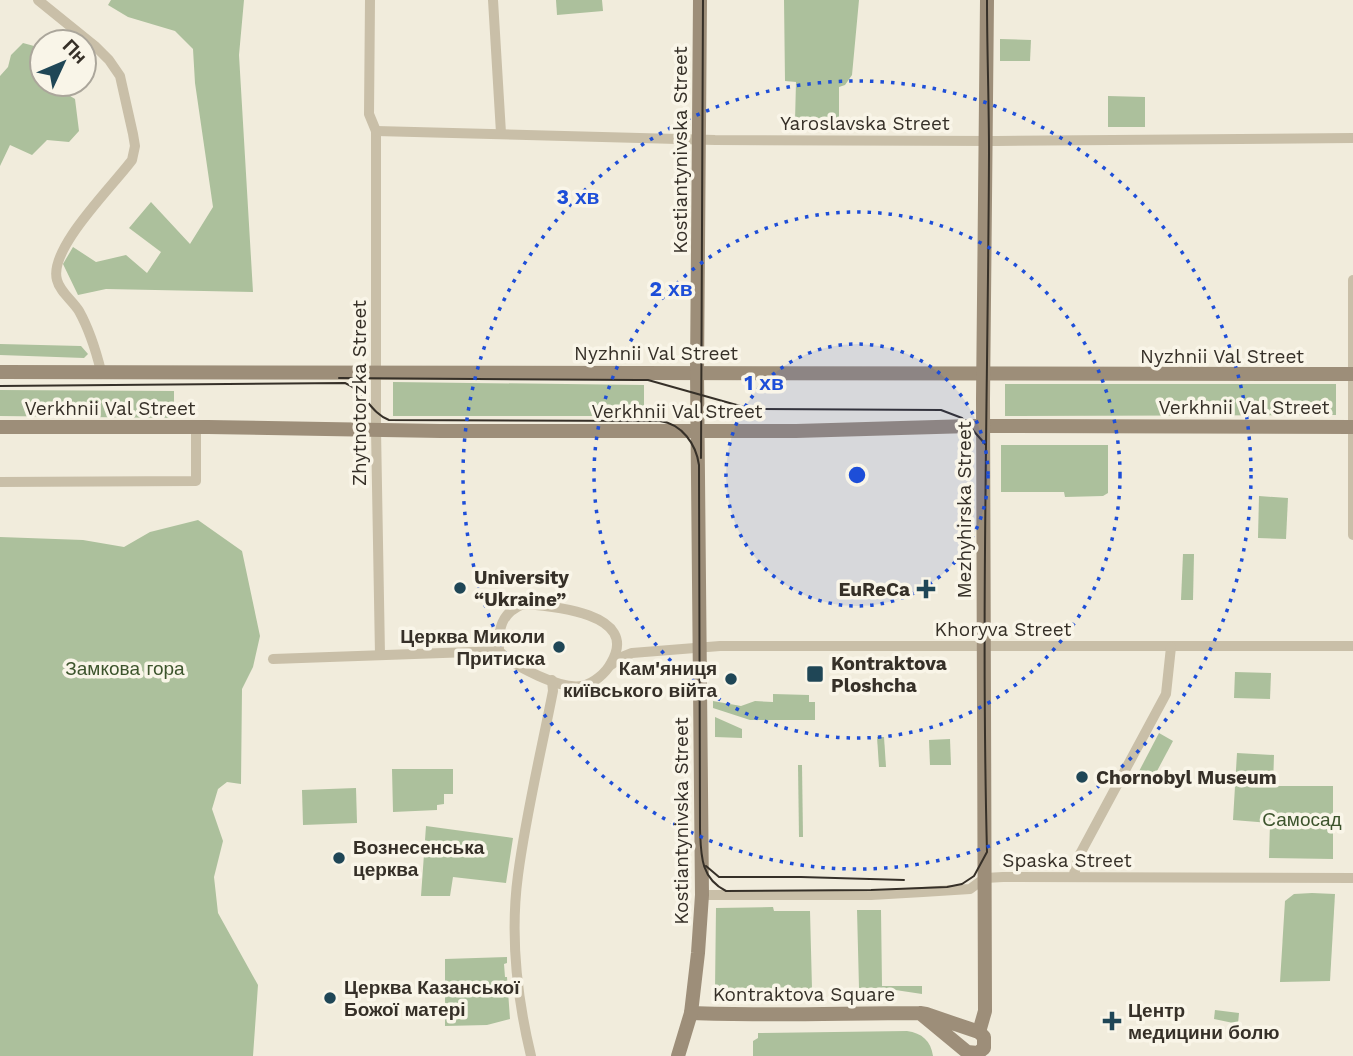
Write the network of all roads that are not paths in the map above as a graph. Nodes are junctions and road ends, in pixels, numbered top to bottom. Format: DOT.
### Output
graph roads {
  1 [pos="38,0"];
  2 [pos="370,0"];
  3 [pos="493,0"];
  4 [pos="700,0"];
  5 [pos="987,0"];
  6 [pos="376,131"];
  7 [pos="501,132"];
  8 [pos="1353,138"];
  9 [pos="699,139"];
  10 [pos="987,141"];
  11 [pos="1353,279"];
  12 [pos="0,372"];
  13 [pos="101,372"];
  14 [pos="376,372"];
  15 [pos="697,372"];
  16 [pos="1353,374"];
  17 [pos="983,375"];
  18 [pos="984,426"];
  19 [pos="0,427"];
  20 [pos="196,427"];
  21 [pos="1353,427"];
  22 [pos="376,430"];
  23 [pos="699,430"];
  24 [pos="0,482"];
  25 [pos="1353,535"];
  26 [pos="613,633"];
  27 [pos="983,646"];
  28 [pos="1353,646"];
  29 [pos="1171,647"];
  30 [pos="701,649"];
  31 [pos="499,651"];
  32 [pos="653,651"];
  33 [pos="380,654"];
  34 [pos="273,659"];
  35 [pos="611,665"];
  36 [pos="552,680"];
  37 [pos="1073,877"];
  38 [pos="985,878"];
  39 [pos="1353,878"];
  40 [pos="702,895"];
  41 [pos="691,1013"];
  42 [pos="920,1013"];
  43 [pos="978,1027"];
  44 [pos="965,1049"];
  45 [pos="984,1054"];
  46 [pos="531,1056"];
  47 [pos="678,1056"];
  1 -- 13 [label="street"];
  2 -- 6 [label="street, Zhytnotorzka Street"];
  3 -- 7 [label="street"];
  4 -- 9 [label="main road, Kostiantynivska Street"];
  5 -- 10 [label="main road, Mezhyhirska Street"];
  6 -- 7 [label="street, Yaroslavska Street"];
  6 -- 14 [label="street, Zhytnotorzka Street"];
  7 -- 9 [label="street, Yaroslavska Street"];
  8 -- 10 [label="street, Yaroslavska Street"];
  9 -- 10 [label="street, Yaroslavska Street"];
  9 -- 15 [label="main road, Kostiantynivska Street"];
  10 -- 17 [label="main road, Mezhyhirska Street"];
  11 -- 16 [label="street"];
  12 -- 13 [label="main road, Nyzhnii Val Street"];
  13 -- 14 [label="main road, Nyzhnii Val Street"];
  14 -- 15 [label="main road, Nyzhnii Val Street"];
  14 -- 22 [label="street, Zhytnotorzka Street"];
  15 -- 17 [label="main road, Nyzhnii Val Street"];
  15 -- 23 [label="main road, Kostiantynivska Street"];
  16 -- 17 [label="main road, Nyzhnii Val Street"];
  16 -- 21 [label="street"];
  17 -- 18 [label="main road, Mezhyhirska Street"];
  18 -- 21 [label="main road, Verkhnii Val Street"];
  18 -- 23 [label="main road, Verkhnii Val Street"];
  18 -- 27 [label="main road, Mezhyhirska Street"];
  19 -- 20 [label="main road, Verkhnii Val Street"];
  20 -- 22 [label="main road, Verkhnii Val Street"];
  20 -- 24 [label="street"];
  21 -- 25 [label="street"];
  22 -- 23 [label="main road, Verkhnii Val Street"];
  22 -- 33 [label="street, Zhytnotorzka Street"];
  23 -- 30 [label="main road, Kostiantynivska Street"];
  26 -- 31 [label="street"];
  26 -- 32 [label="street, Khoryva Street"];
  26 -- 35 [label="street"];
  27 -- 29 [label="street, Khoryva Street"];
  27 -- 30 [label="street, Khoryva Street"];
  27 -- 38 [label="main road, Mezhyhirska Street"];
  28 -- 29 [label="street, Khoryva Street"];
  29 -- 37 [label="street"];
  30 -- 32 [label="street, Khoryva Street"];
  30 -- 40 [label="main road, Kostiantynivska Street"];
  31 -- 33 [label="street"];
  31 -- 36 [label="street"];
  32 -- 35 [label="street, Khoryva Street"];
  33 -- 34 [label="street"];
  35 -- 36 [label="street"];
  36 -- 46 [label="street"];
  37 -- 38 [label="street, Spaska Street"];
  37 -- 39 [label="street, Spaska Street"];
  38 -- 40 [label="street, Spaska Street"];
  38 -- 43 [label="main road, Mezhyhirska Street"];
  40 -- 41 [label="main road, Kostiantynivska Street"];
  41 -- 42 [label="main road, Kontraktova Square"];
  41 -- 47 [label="main road, Kontraktova Square"];
  42 -- 43 [label="main road, Kontraktova Square"];
  42 -- 44 [label="main road, Kontraktova Square"];
  43 -- 44 [label="main road"];
  43 -- 45 [label="main road"];
  44 -- 45 [label="main road"];
}
